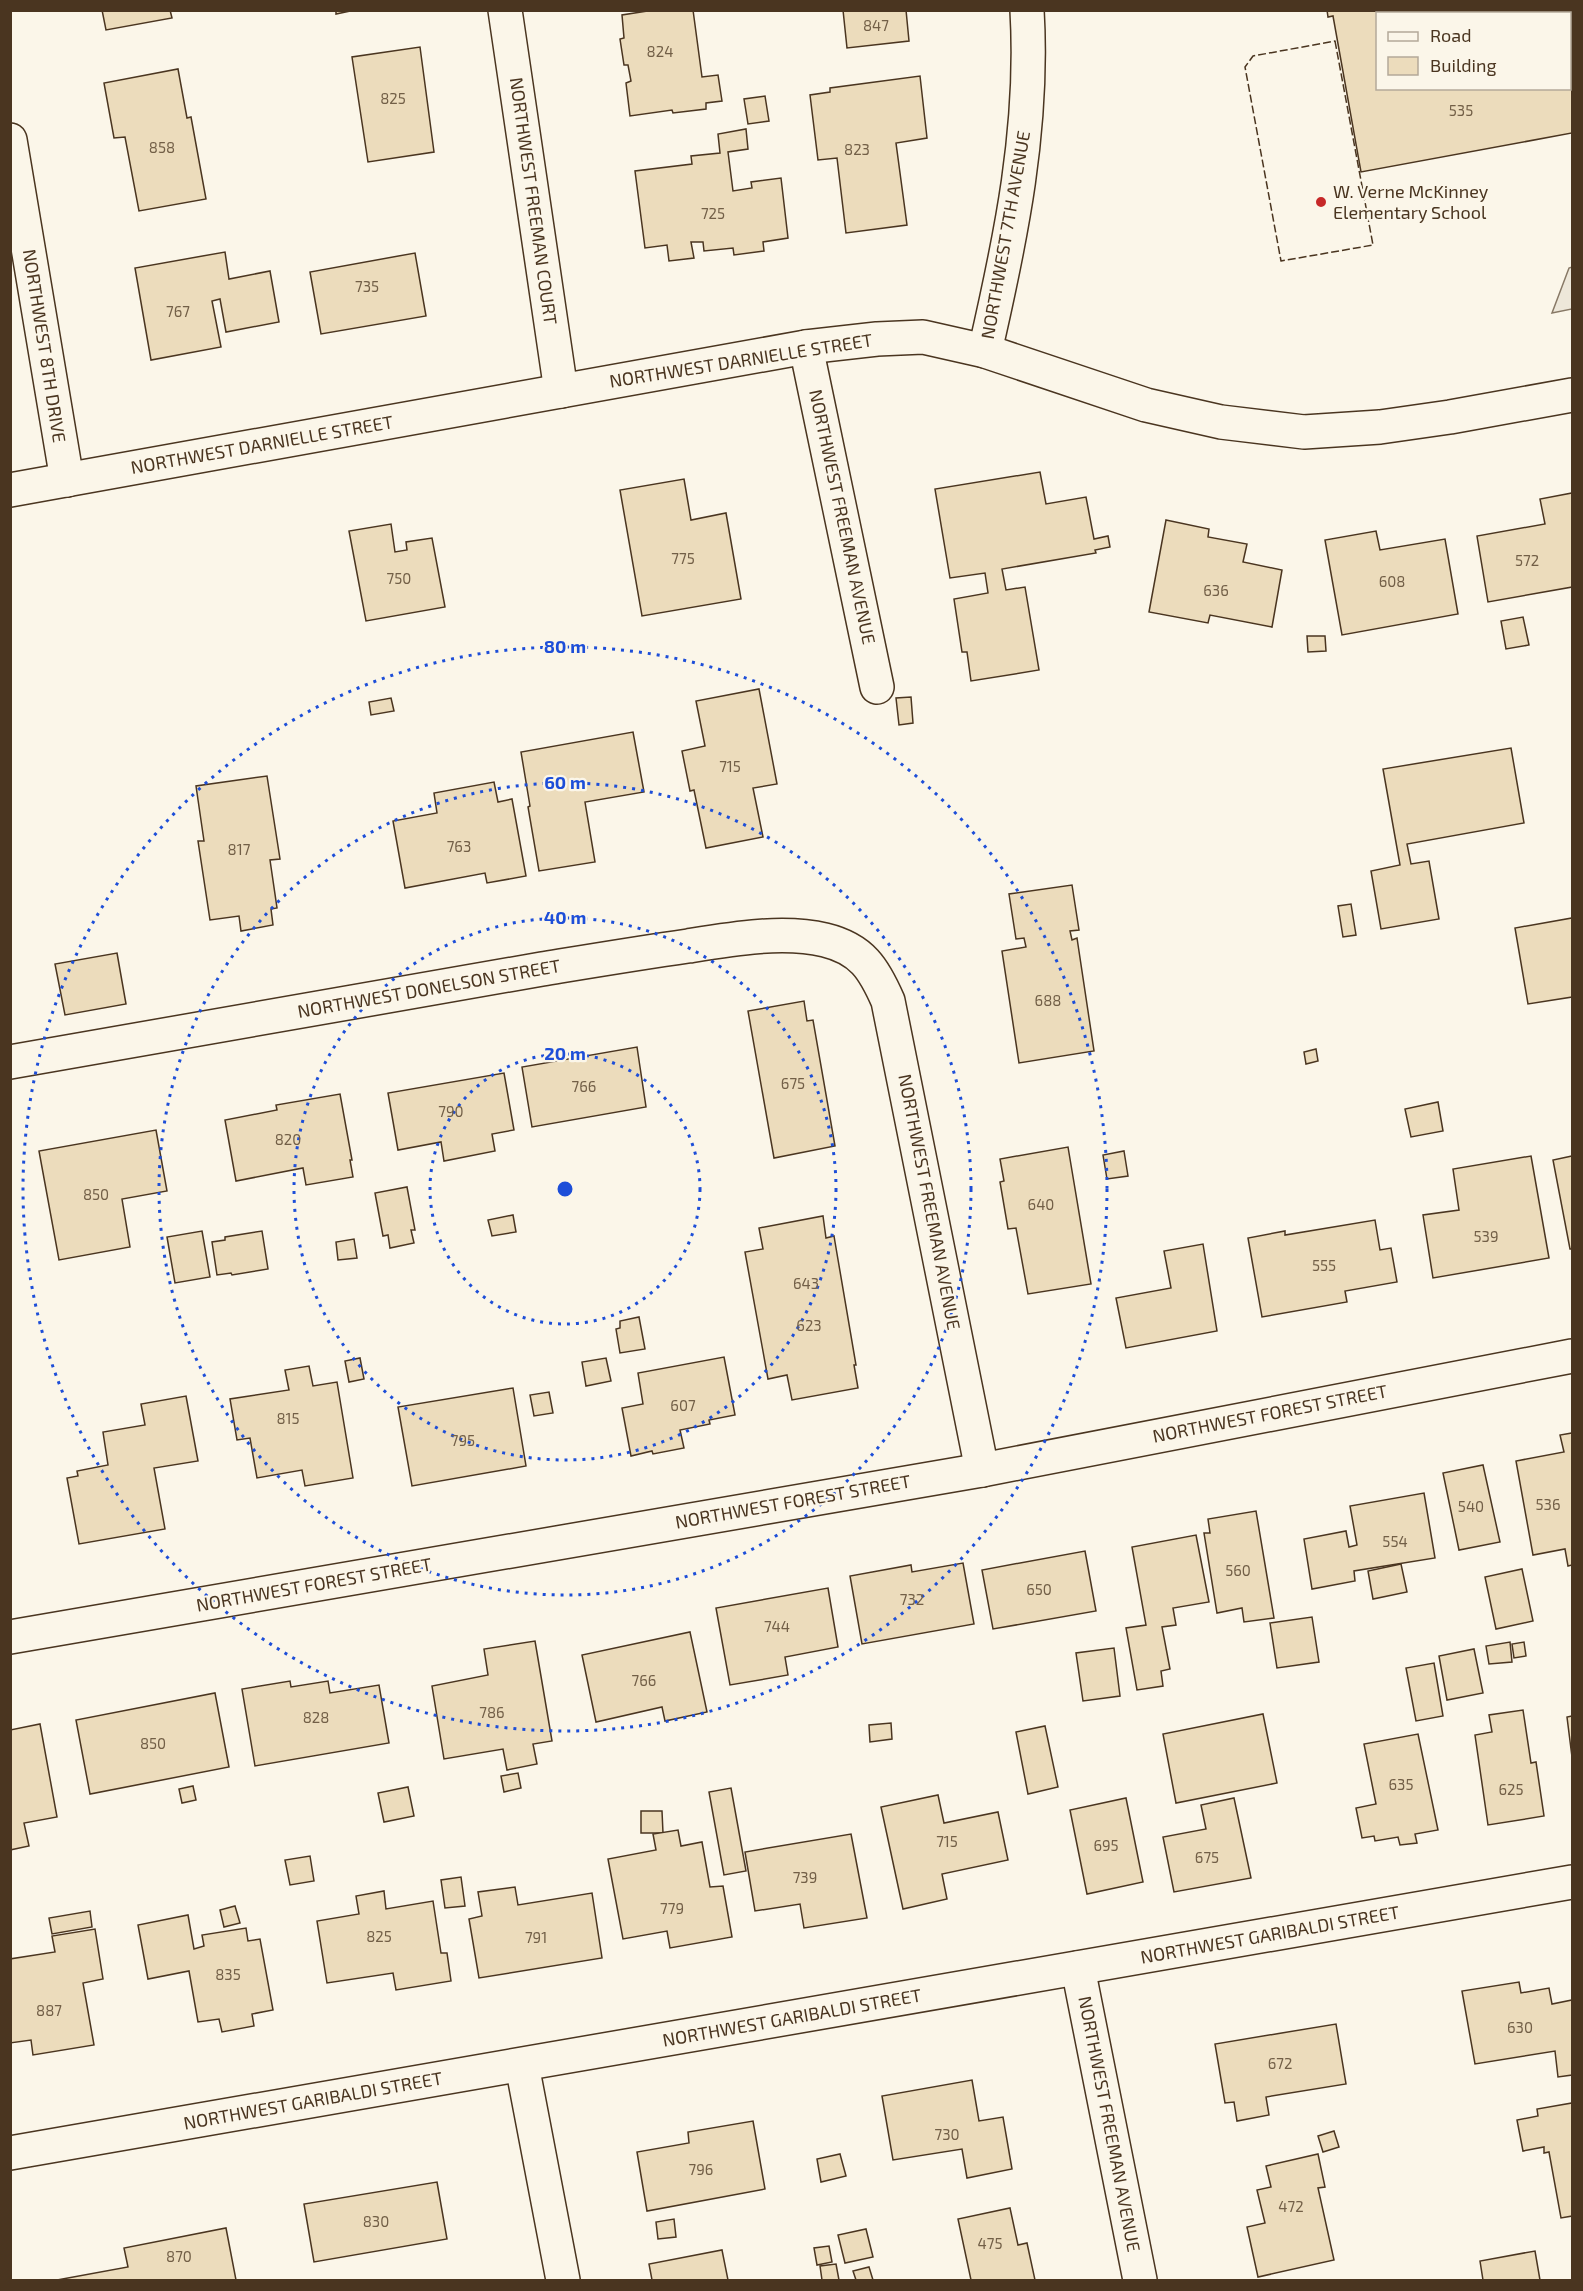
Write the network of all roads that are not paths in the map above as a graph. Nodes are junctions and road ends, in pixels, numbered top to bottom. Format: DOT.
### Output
graph roads {
  1 [pos="505,10"];
  2 [pos="1027,10"];
  3 [pos="10,140"];
  4 [pos="806,347"];
  5 [pos="986,351"];
  6 [pos="561,391"];
  7 [pos="1572,395"];
  8 [pos="66,480"];
  9 [pos="10,490"];
  10 [pos="877,687"];
  11 [pos="848,948"];
  12 [pos="10,1062"];
  13 [pos="1572,1356"];
  14 [pos="982,1470"];
  15 [pos="10,1637"];
  16 [pos="1572,1882"];
  17 [pos="1078,1968"];
  18 [pos="522,2065"];
  19 [pos="10,2153"];
  20 [pos="563,2280"];
  21 [pos="1140,2280"];
  1 -- 6 [label="street, NORTHWEST FREEMAN COURT"];
  2 -- 5 [label="street, NORTHWEST 7TH AVENUE"];
  3 -- 8 [label="street, NORTHWEST 8TH DRIVE"];
  4 -- 5 [label="street, NORTHWEST DARNIELLE STREET"];
  4 -- 6 [label="street, NORTHWEST DARNIELLE STREET"];
  4 -- 10 [label="street, NORTHWEST FREEMAN AVENUE"];
  5 -- 7 [label="street, NORTHWEST DARNIELLE STREET"];
  6 -- 8 [label="street, NORTHWEST DARNIELLE STREET"];
  8 -- 9 [label="street, NORTHWEST DARNIELLE STREET"];
  11 -- 12 [label="street, NORTHWEST DONELSON STREET"];
  11 -- 14 [label="street, NORTHWEST FREEMAN AVENUE"];
  13 -- 14 [label="street, NORTHWEST FOREST STREET"];
  14 -- 15 [label="street, NORTHWEST FOREST STREET"];
  16 -- 17 [label="street, NORTHWEST GARIBALDI STREET"];
  17 -- 18 [label="street, NORTHWEST GARIBALDI STREET"];
  17 -- 21 [label="street, NORTHWEST FREEMAN AVENUE"];
  18 -- 19 [label="street, NORTHWEST GARIBALDI STREET"];
  18 -- 20 [label="street"];
}
